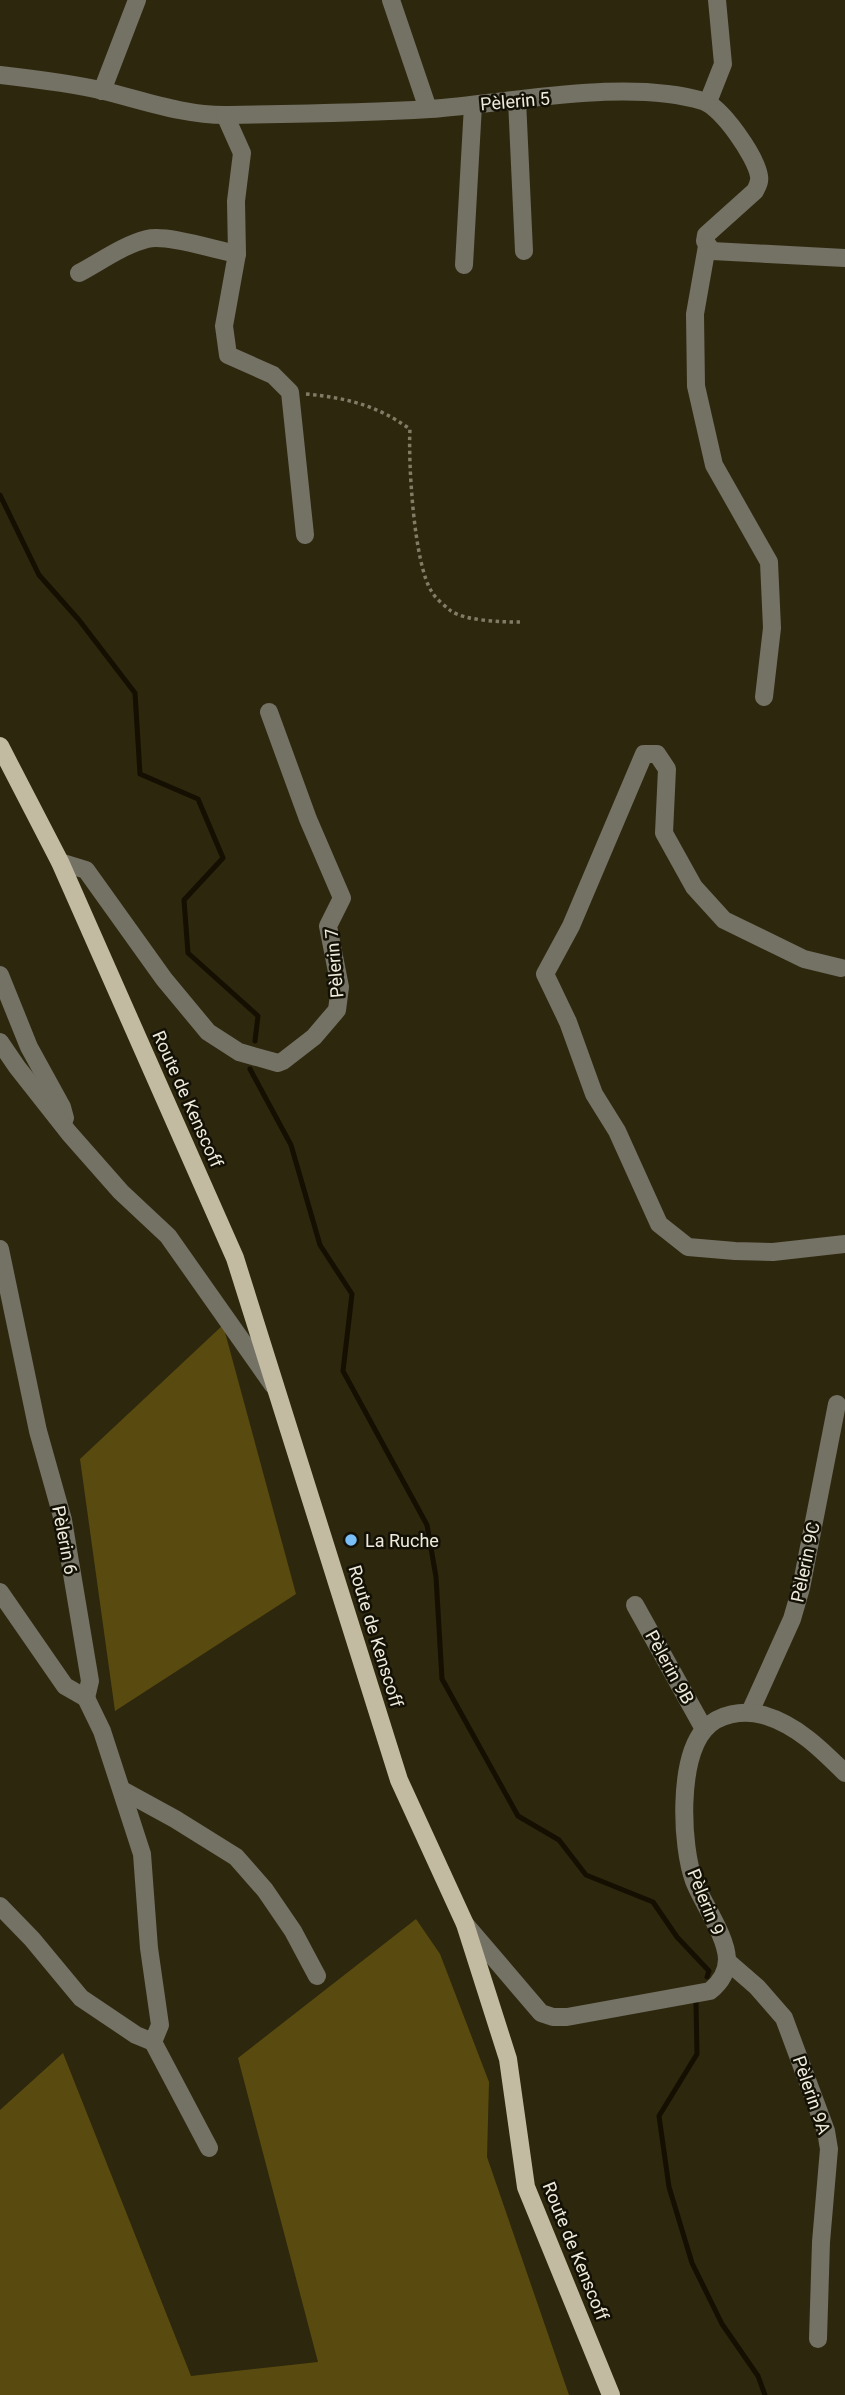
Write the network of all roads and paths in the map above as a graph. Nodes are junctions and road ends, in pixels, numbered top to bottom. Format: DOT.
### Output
graph roads {
  1 [pos="138,0"];
  2 [pos="391,0"];
  3 [pos="717,0"];
  4 [pos="0,75"];
  5 [pos="102,91"];
  6 [pos="517,100"];
  7 [pos="708,102"];
  8 [pos="473,105"];
  9 [pos="428,109"];
  10 [pos="225,115"];
  11 [pos="707,246"];
  12 [pos="524,251"];
  13 [pos="237,254"];
  14 [pos="845,258"];
  15 [pos="464,265"];
  16 [pos="79,273"];
  17 [pos="290,392"];
  18 [pos="305,535"];
  19 [pos="520,622"];
  20 [pos="764,697"];
  21 [pos="269,712"];
  22 [pos="0,746"];
  23 [pos="60,862"];
  24 [pos="841,968"];
  25 [pos="0,975"];
  26 [pos="0,1042"];
  27 [pos="69,1133"];
  28 [pos="845,1244"];
  29 [pos="0,1249"];
  30 [pos="277,1391"];
  31 [pos="837,1404"];
  32 [pos="0,1592"];
  33 [pos="635,1605"];
  34 [pos="86,1698"];
  35 [pos="750,1712"];
  36 [pos="704,1729"];
  37 [pos="845,1773"];
  38 [pos="121,1790"];
  39 [pos="0,1906"];
  40 [pos="465,1924"];
  41 [pos="727,1961"];
  42 [pos="317,1976"];
  43 [pos="153,2042"];
  44 [pos="209,2148"];
  45 [pos="818,2339"];
  46 [pos="611,2395"];
  1 -- 5 [label="street"];
  2 -- 9 [label="street"];
  3 -- 7 [label="street"];
  4 -- 5 [label="street, Pèlerin 5"];
  5 -- 10 [label="street, Pèlerin 5"];
  6 -- 7 [label="street, Pèlerin 5"];
  6 -- 8 [label="street, Pèlerin 5"];
  6 -- 12 [label="street"];
  7 -- 11 [label="street"];
  8 -- 9 [label="street, Pèlerin 5"];
  8 -- 15 [label="street"];
  9 -- 10 [label="street, Pèlerin 5"];
  10 -- 13 [label="street"];
  11 -- 14 [label="street"];
  11 -- 20 [label="street"];
  13 -- 16 [label="street"];
  13 -- 17 [label="street"];
  17 -- 18 [label="street"];
  17 -- 19 [label="path"];
  21 -- 23 [label="street, Pèlerin 7"];
  22 -- 23 [label="main road, Route de Kenscoff"];
  23 -- 30 [label="main road, Route de Kenscoff"];
  24 -- 28 [label="street"];
  25 -- 27 [label="street"];
  26 -- 27 [label="street"];
  27 -- 30 [label="street"];
  29 -- 34 [label="street, Pèlerin 6"];
  30 -- 40 [label="main road, Route de Kenscoff"];
  31 -- 35 [label="street, Pèlerin 9C"];
  32 -- 34 [label="street"];
  33 -- 36 [label="street, Pèlerin 9B"];
  34 -- 38 [label="street"];
  35 -- 36 [label="street"];
  35 -- 37 [label="street"];
  36 -- 41 [label="street, Pèlerin 9"];
  38 -- 42 [label="street"];
  38 -- 43 [label="street"];
  39 -- 43 [label="street"];
  40 -- 41 [label="street"];
  40 -- 46 [label="main road, Route de Kenscoff"];
  41 -- 45 [label="street, Pèlerin 9A"];
  43 -- 44 [label="street"];
}
